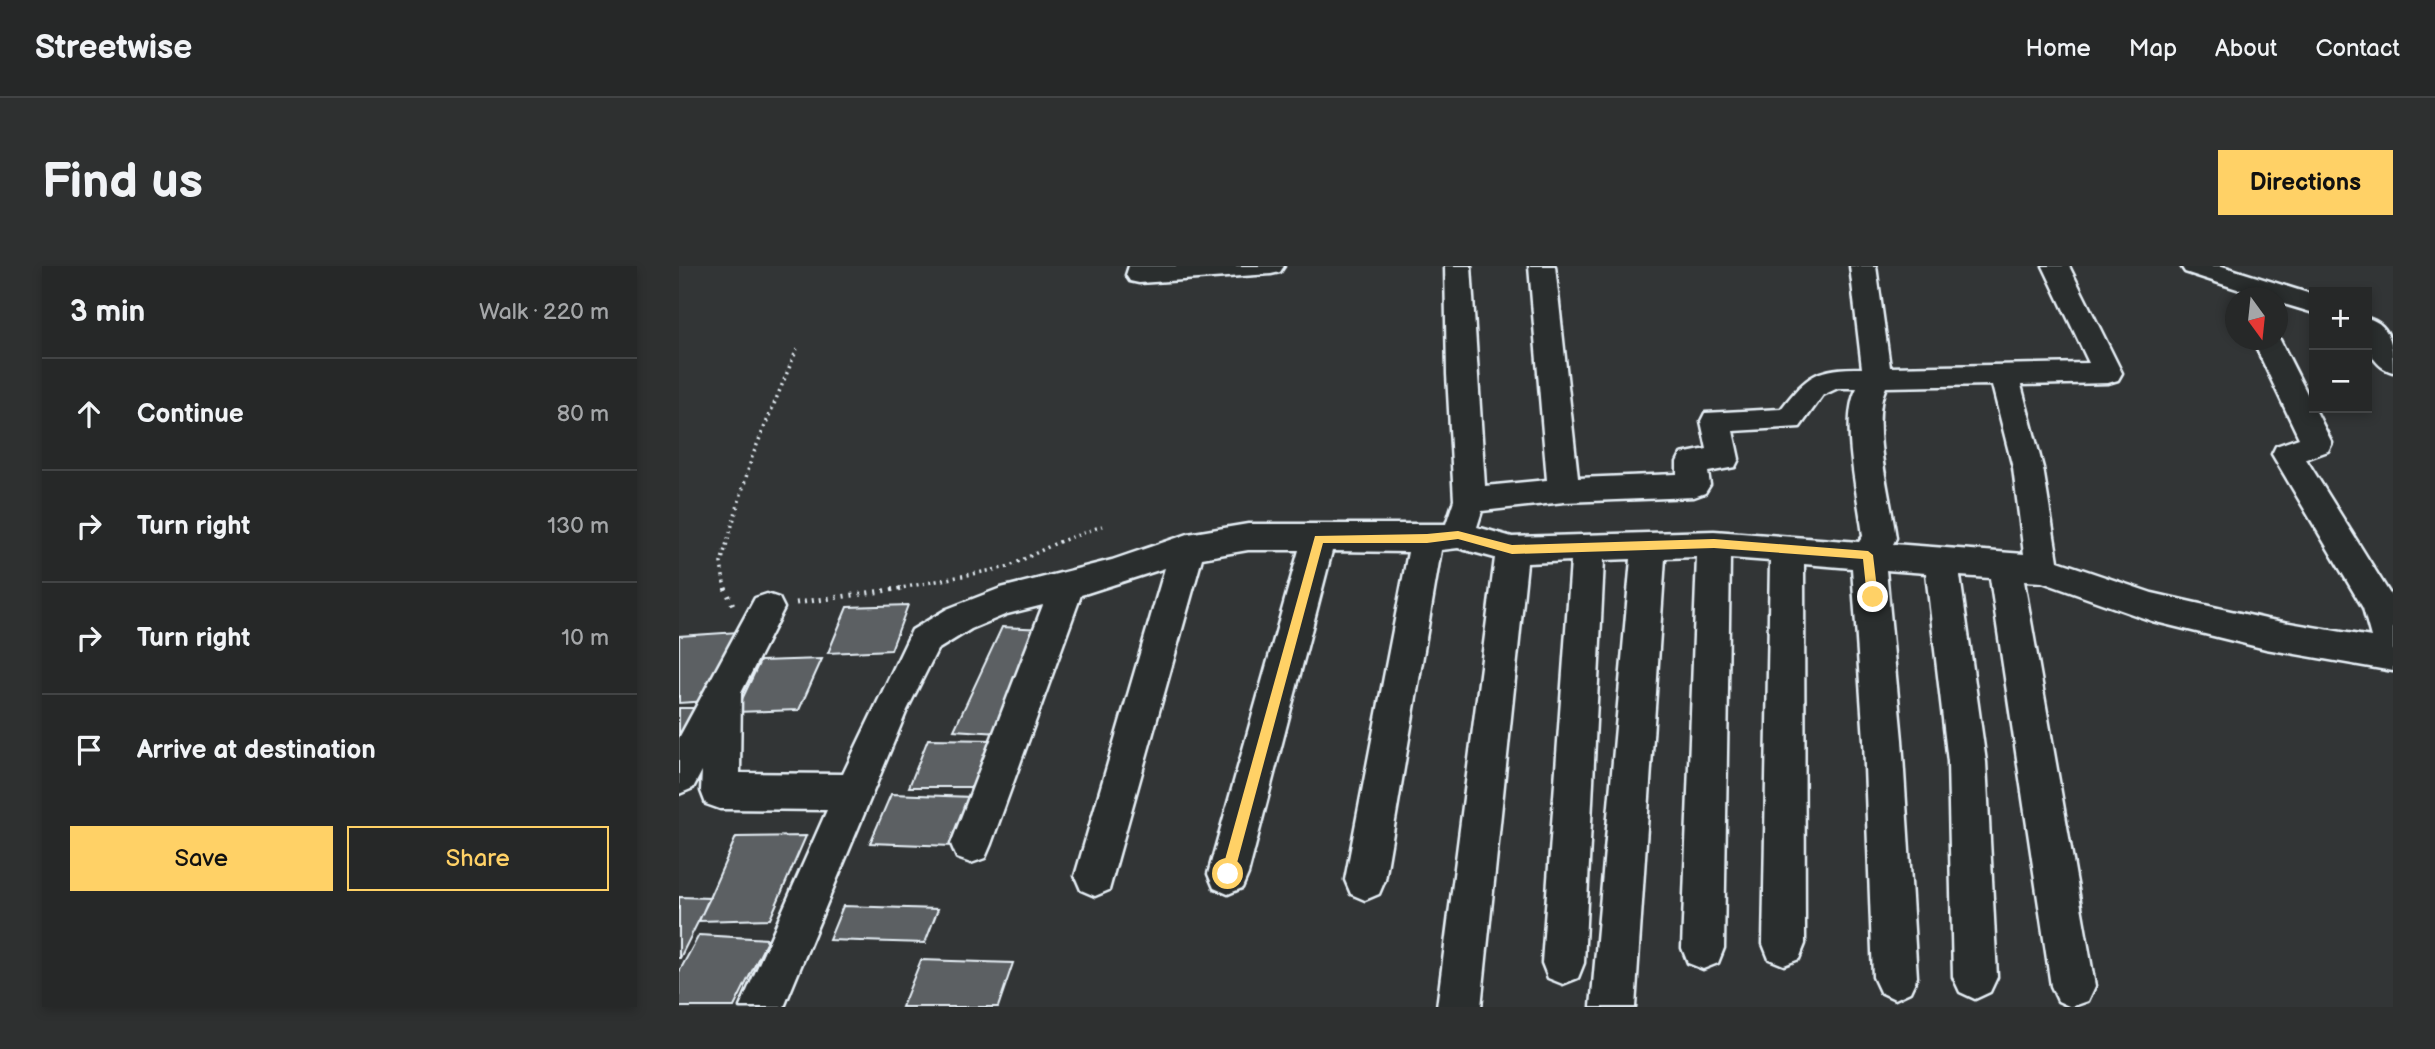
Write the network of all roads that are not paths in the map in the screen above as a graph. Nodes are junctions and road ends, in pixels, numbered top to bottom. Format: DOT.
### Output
graph roads {
  1 [pos="1142,266"];
  2 [pos="1271,266"];
  3 [pos="1458,266"];
  4 [pos="1542,266"];
  5 [pos="1863,266"];
  6 [pos="2056,266"];
  7 [pos="2194,266"];
  8 [pos="1231,267"];
  9 [pos="2223,270"];
  10 [pos="2309,302"];
  11 [pos="2372,327"];
  12 [pos="2393,330"];
  13 [pos="2372,333"];
  14 [pos="2272,350"];
  15 [pos="2393,362"];
  16 [pos="2004,375"];
  17 [pos="1877,376"];
  18 [pos="1564,490"];
  19 [pos="1470,500"];
  20 [pos="1442,537"];
  21 [pos="1319,539"];
  22 [pos="1714,544"];
  23 [pos="1649,545"];
  24 [pos="1188,547"];
  25 [pos="1588,548"];
  26 [pos="1787,548"];
  27 [pos="1512,550"];
  28 [pos="1868,555"];
  29 [pos="1941,561"];
  30 [pos="2005,565"];
  31 [pos="2043,569"];
  32 [pos="1067,586"];
  33 [pos="767,608"];
  34 [pos="2393,655"];
  35 [pos="723,693"];
  36 [pos="679,776"];
  37 [pos="854,792"];
  38 [pos="971,844"];
  39 [pos="1228,874"];
  40 [pos="1095,876"];
  41 [pos="1365,880"];
  42 [pos="1784,944"];
  43 [pos="1703,948"];
  44 [pos="1563,963"];
  45 [pos="1895,977"];
  46 [pos="1975,977"];
  47 [pos="2073,986"];
  48 [pos="762,1007"];
  49 [pos="1459,1007"];
  50 [pos="1613,1007"];
  1 -- 8 [label="street"];
  2 -- 8 [label="street"];
  3 -- 19 [label="street"];
  4 -- 18 [label="street"];
  5 -- 17 [label="street"];
  6 -- 16 [label="street"];
  7 -- 9 [label="street"];
  9 -- 10 [label="street"];
  11 -- 12 [label="street"];
  13 -- 15 [label="street"];
  14 -- 34 [label="street"];
  16 -- 17 [label="street"];
  16 -- 31 [label="street"];
  17 -- 18 [label="street"];
  17 -- 28 [label="street"];
  18 -- 19 [label="street"];
  19 -- 20 [label="street"];
  20 -- 21 [label="street"];
  20 -- 27 [label="street"];
  20 -- 41 [label="street"];
  21 -- 24 [label="street"];
  21 -- 39 [label="street"];
  22 -- 23 [label="street"];
  22 -- 26 [label="street"];
  22 -- 43 [label="street"];
  23 -- 25 [label="street"];
  23 -- 50 [label="street"];
  24 -- 32 [label="street"];
  24 -- 40 [label="street"];
  25 -- 27 [label="street"];
  25 -- 44 [label="street"];
  26 -- 28 [label="street"];
  26 -- 42 [label="street"];
  27 -- 49 [label="street"];
  28 -- 29 [label="street"];
  28 -- 45 [label="street"];
  29 -- 30 [label="street"];
  29 -- 46 [label="street"];
  30 -- 31 [label="street"];
  30 -- 47 [label="street"];
  31 -- 34 [label="street"];
  32 -- 37 [label="street"];
  32 -- 38 [label="street"];
  33 -- 35 [label="street"];
  35 -- 36 [label="street"];
  35 -- 37 [label="street"];
  37 -- 48 [label="street"];
}
